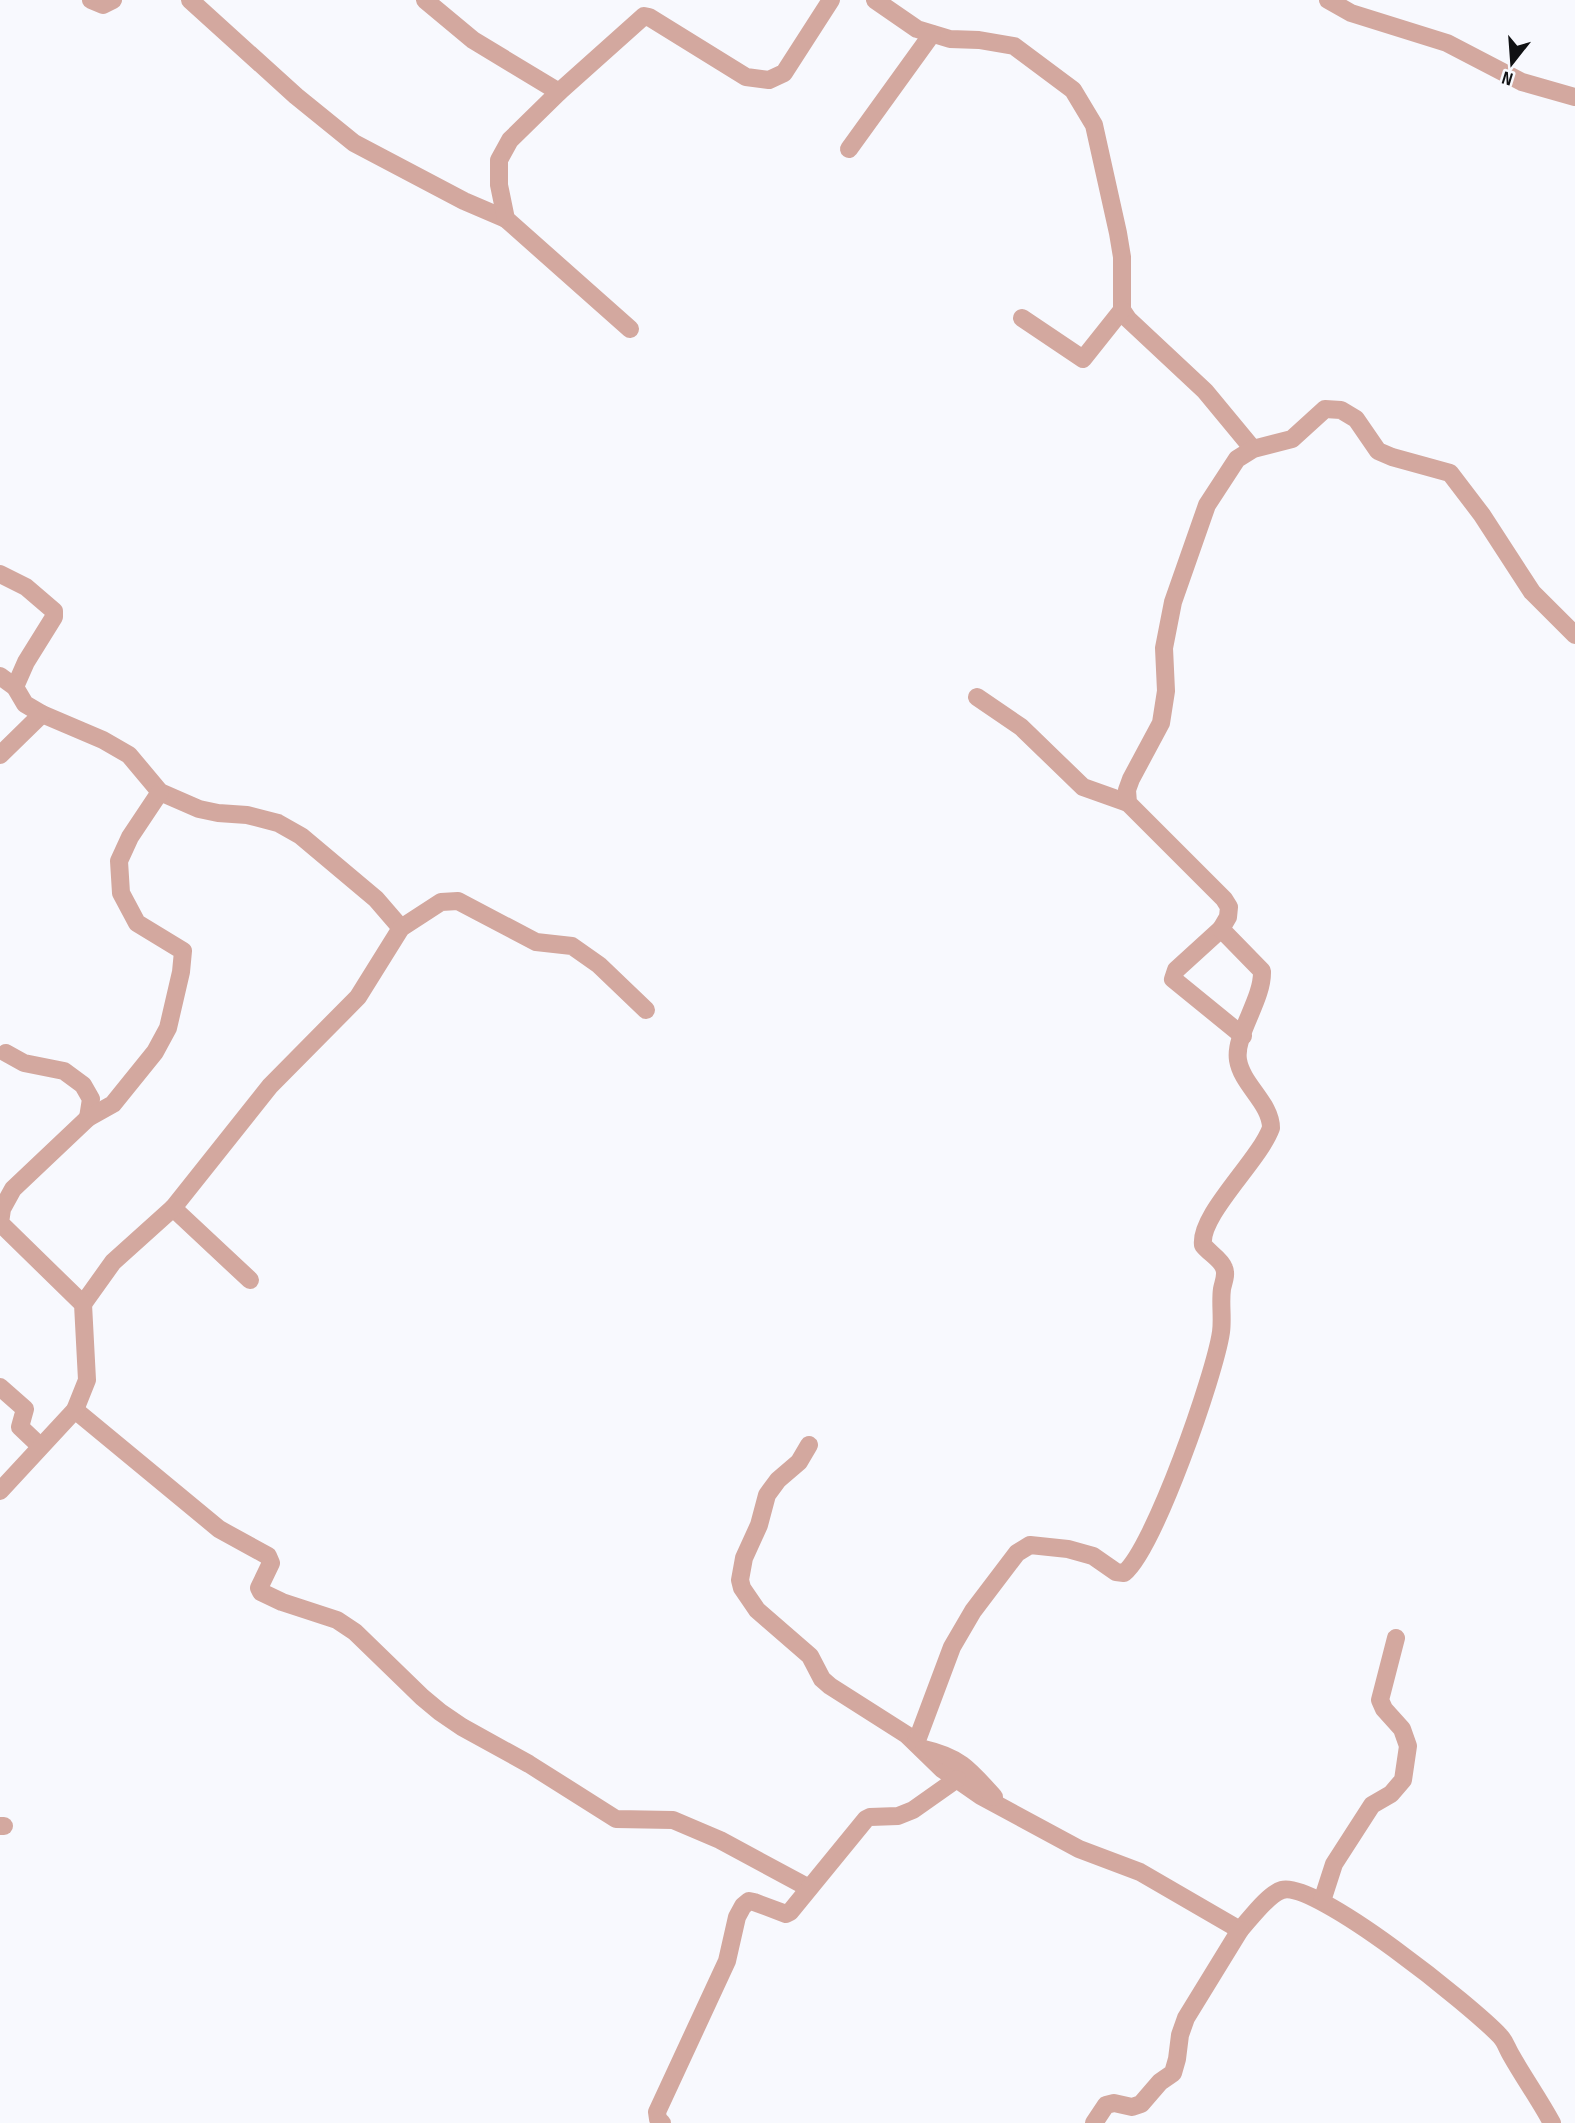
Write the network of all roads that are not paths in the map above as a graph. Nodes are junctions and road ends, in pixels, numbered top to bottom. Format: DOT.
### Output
graph roads {
  1 [pos="91,0"];
  2 [pos="113,0"];
  3 [pos="190,0"];
  4 [pos="425,0"];
  5 [pos="831,0"];
  6 [pos="875,0"];
  7 [pos="1328,0"];
  8 [pos="932,33"];
  9 [pos="559,92"];
  10 [pos="1575,97"];
  11 [pos="849,149"];
  12 [pos="506,219"];
  13 [pos="1122,310"];
  14 [pos="1022,318"];
  15 [pos="630,329"];
  16 [pos="1254,449"];
  17 [pos="0,574"];
  18 [pos="1575,635"];
  19 [pos="7,681"];
  20 [pos="976,696"];
  21 [pos="42,714"];
  22 [pos="0,755"];
  23 [pos="160,792"];
  24 [pos="1128,803"];
  25 [pos="401,928"];
  26 [pos="1221,929"];
  27 [pos="646,1010"];
  28 [pos="1242,1035"];
  29 [pos="6,1053"];
  30 [pos="88,1118"];
  31 [pos="173,1208"];
  32 [pos="250,1280"];
  33 [pos="83,1304"];
  34 [pos="0,1387"];
  35 [pos="75,1410"];
  36 [pos="808,1445"];
  37 [pos="40,1446"];
  38 [pos="0,1490"];
  39 [pos="1396,1638"];
  40 [pos="918,1746"];
  41 [pos="957,1779"];
  42 [pos="1006,1810"];
  43 [pos="809,1888"];
  44 [pos="1322,1901"];
  45 [pos="1240,1930"];
  46 [pos="662,2123"];
  47 [pos="1094,2123"];
  48 [pos="1552,2123"];
  1 -- 2 [label="street"];
  3 -- 12 [label="street"];
  4 -- 9 [label="street"];
  5 -- 9 [label="street"];
  6 -- 8 [label="street"];
  7 -- 10 [label="street"];
  8 -- 11 [label="street"];
  8 -- 13 [label="street"];
  9 -- 12 [label="street"];
  12 -- 15 [label="street"];
  13 -- 14 [label="street"];
  13 -- 16 [label="street"];
  16 -- 18 [label="street"];
  16 -- 24 [label="street"];
  17 -- 19 [label="street"];
  19 -- 21 [label="street"];
  20 -- 24 [label="street"];
  21 -- 22 [label="street"];
  21 -- 23 [label="street"];
  23 -- 25 [label="street"];
  23 -- 30 [label="street"];
  24 -- 26 [label="street"];
  25 -- 27 [label="street"];
  25 -- 31 [label="street"];
  26 -- 28 [label="street"];
  26 -- 28 [label="street"];
  28 -- 40 [label="street"];
  29 -- 30 [label="street"];
  30 -- 33 [label="street"];
  31 -- 32 [label="street"];
  31 -- 33 [label="street"];
  33 -- 35 [label="street"];
  34 -- 37 [label="street"];
  35 -- 37 [label="street"];
  35 -- 43 [label="street"];
  36 -- 40 [label="street"];
  37 -- 38 [label="street"];
  39 -- 44 [label="street"];
  40 -- 41 [label="street"];
  40 -- 42 [label="street"];
  41 -- 42 [label="street"];
  41 -- 43 [label="street"];
  42 -- 45 [label="street"];
  43 -- 46 [label="street"];
  44 -- 45 [label="street"];
  44 -- 48 [label="street"];
  45 -- 47 [label="street"];
}
